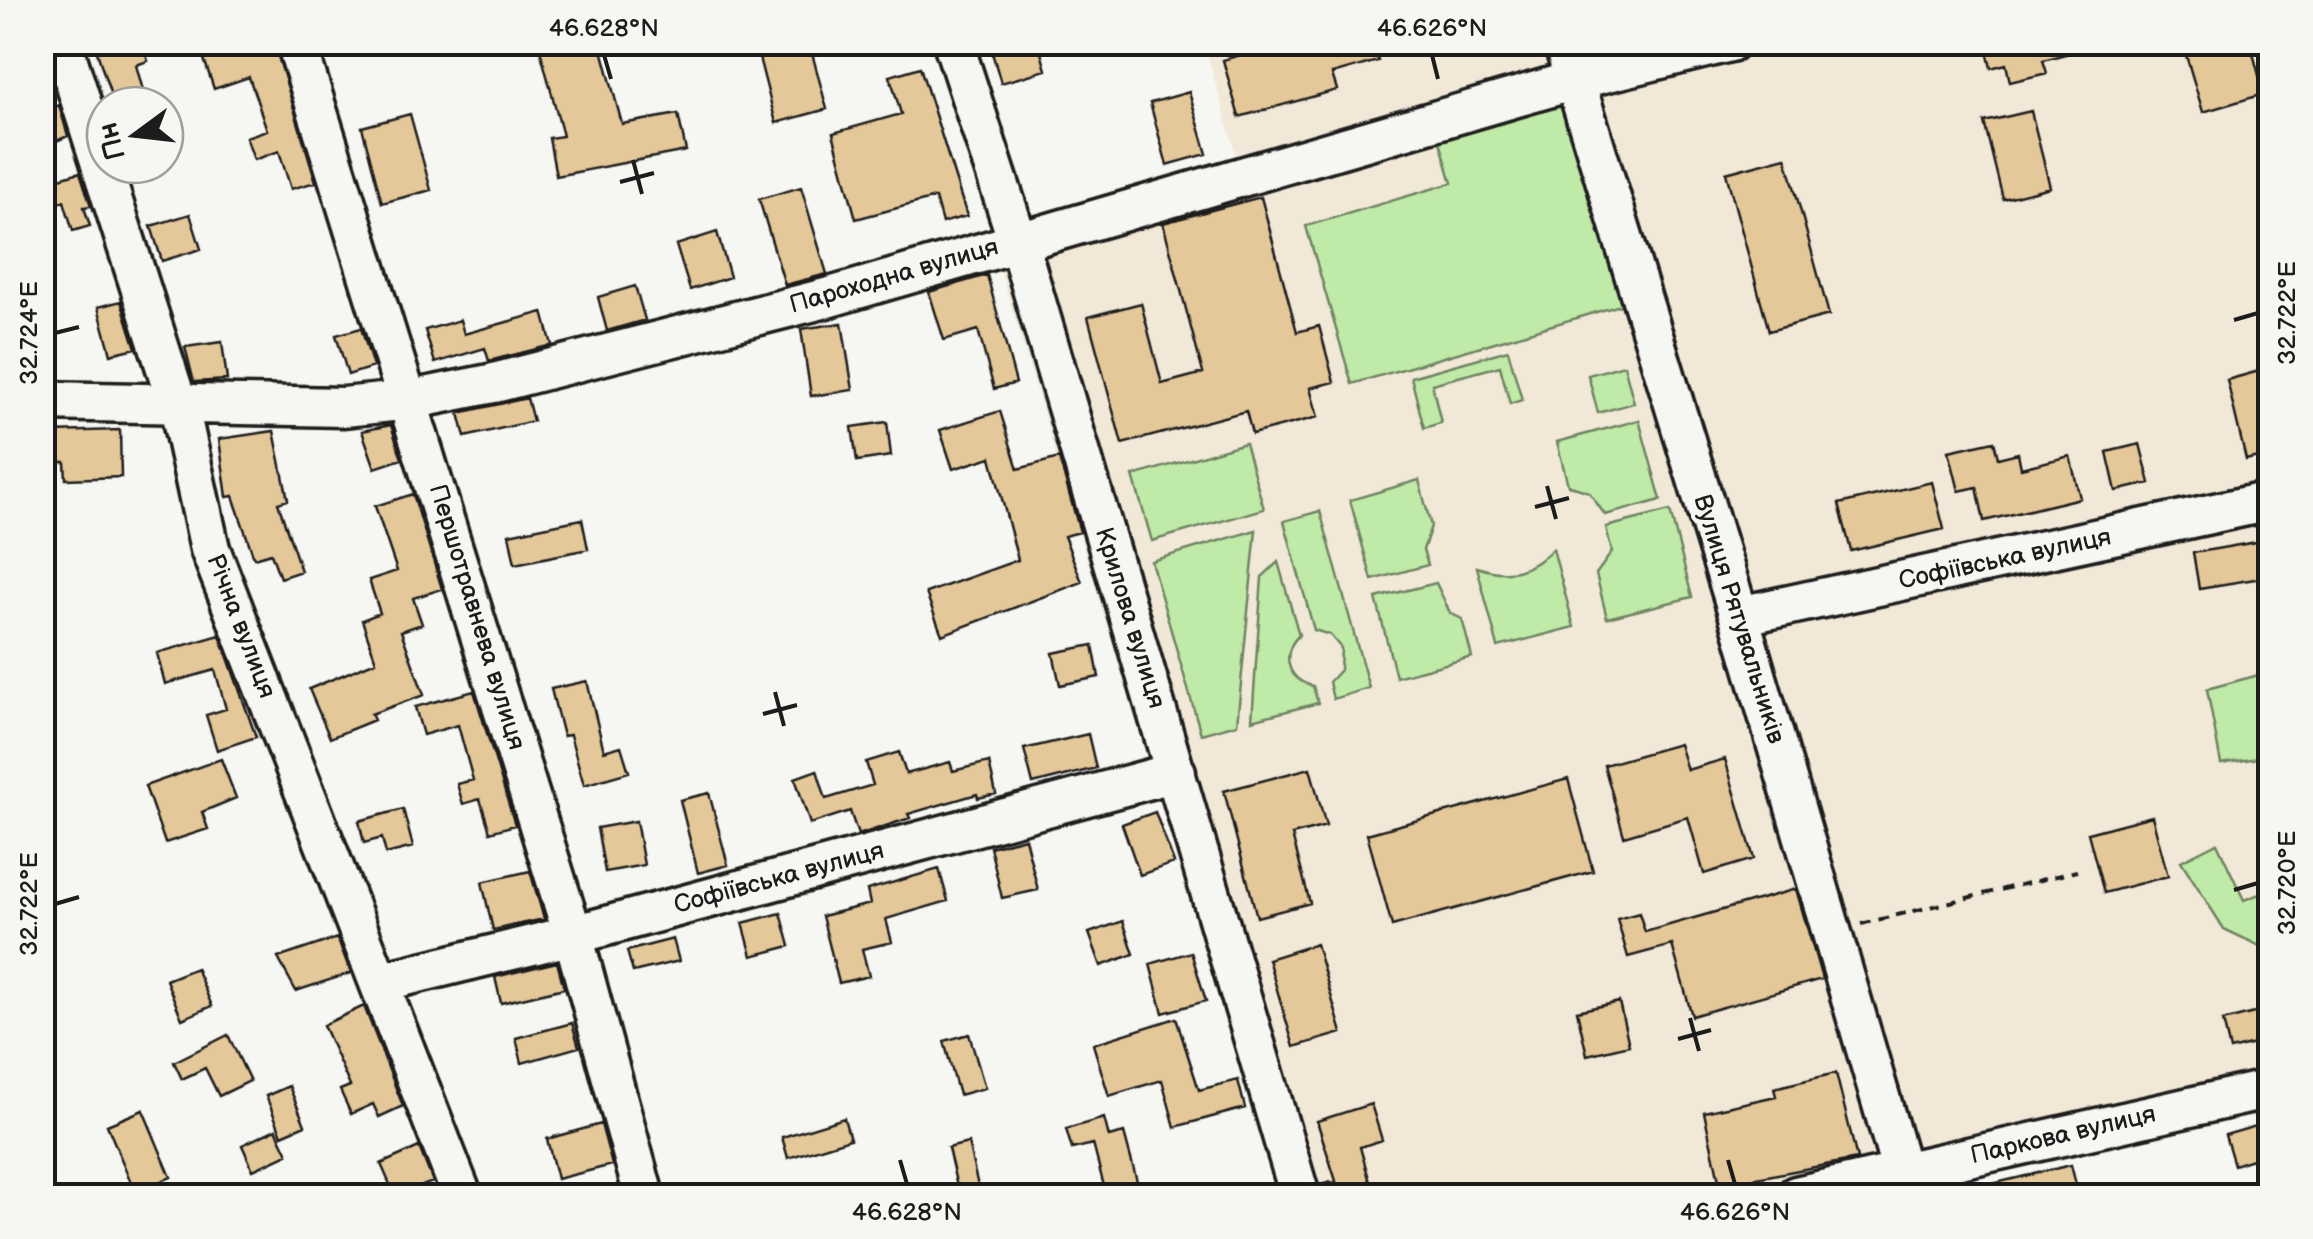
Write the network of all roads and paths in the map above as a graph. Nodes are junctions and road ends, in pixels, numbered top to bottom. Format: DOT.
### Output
graph roads {
  1 [pos="62,42"];
  2 [pos="296,42"];
  3 [pos="953,42"];
  4 [pos="1563,42"];
  5 [pos="1730,42"];
  6 [pos="2267,42"];
  7 [pos="2270,52"];
  8 [pos="1574,80"];
  9 [pos="1017,239"];
  10 [pos="410,400"];
  11 [pos="42,402"];
  12 [pos="178,407"];
  13 [pos="2270,501"];
  14 [pos="1739,616"];
  15 [pos="1176,772"];
  16 [pos="2077,871"];
  17 [pos="1832,931"];
  18 [pos="573,935"];
  19 [pos="381,982"];
  20 [pos="2270,1089"];
  21 [pos="1906,1184"];
  22 [pos="462,1196"];
  23 [pos="644,1196"];
  24 [pos="1300,1196"];
  25 [pos="1796,1196"];
  1 -- 12 [label="street, Річна вулиця"];
  2 -- 10 [label="street, Першотравнева вулиця"];
  3 -- 9 [label="street, Крилова вулиця"];
  4 -- 8 [label="street, Вулиця Рятувальників"];
  5 -- 8 [label="street, Пароходна вулиця"];
  6 -- 7 [label="path"];
  8 -- 9 [label="street, Пароходна вулиця"];
  8 -- 14 [label="street, Вулиця Рятувальників"];
  9 -- 10 [label="street, Пароходна вулиця"];
  9 -- 15 [label="street, Крилова вулиця"];
  10 -- 12 [label="street, Пароходна вулиця"];
  10 -- 18 [label="street, Першотравнева вулиця"];
  11 -- 12 [label="street, Пароходна вулиця"];
  12 -- 19 [label="street, Річна вулиця"];
  13 -- 14 [label="street, Софіївська вулиця"];
  14 -- 17 [label="street, Вулиця Рятувальників"];
  15 -- 18 [label="street, Софіївська вулиця"];
  15 -- 24 [label="street, Крилова вулиця"];
  16 -- 17 [label="path"];
  17 -- 21 [label="street, Вулиця Рятувальників"];
  18 -- 19 [label="street, Софіївська вулиця"];
  18 -- 23 [label="street, Першотравнева вулиця"];
  19 -- 22 [label="street, Річна вулиця"];
  20 -- 21 [label="street, Паркова вулиця"];
  21 -- 25 [label="street, Паркова вулиця"];
}
